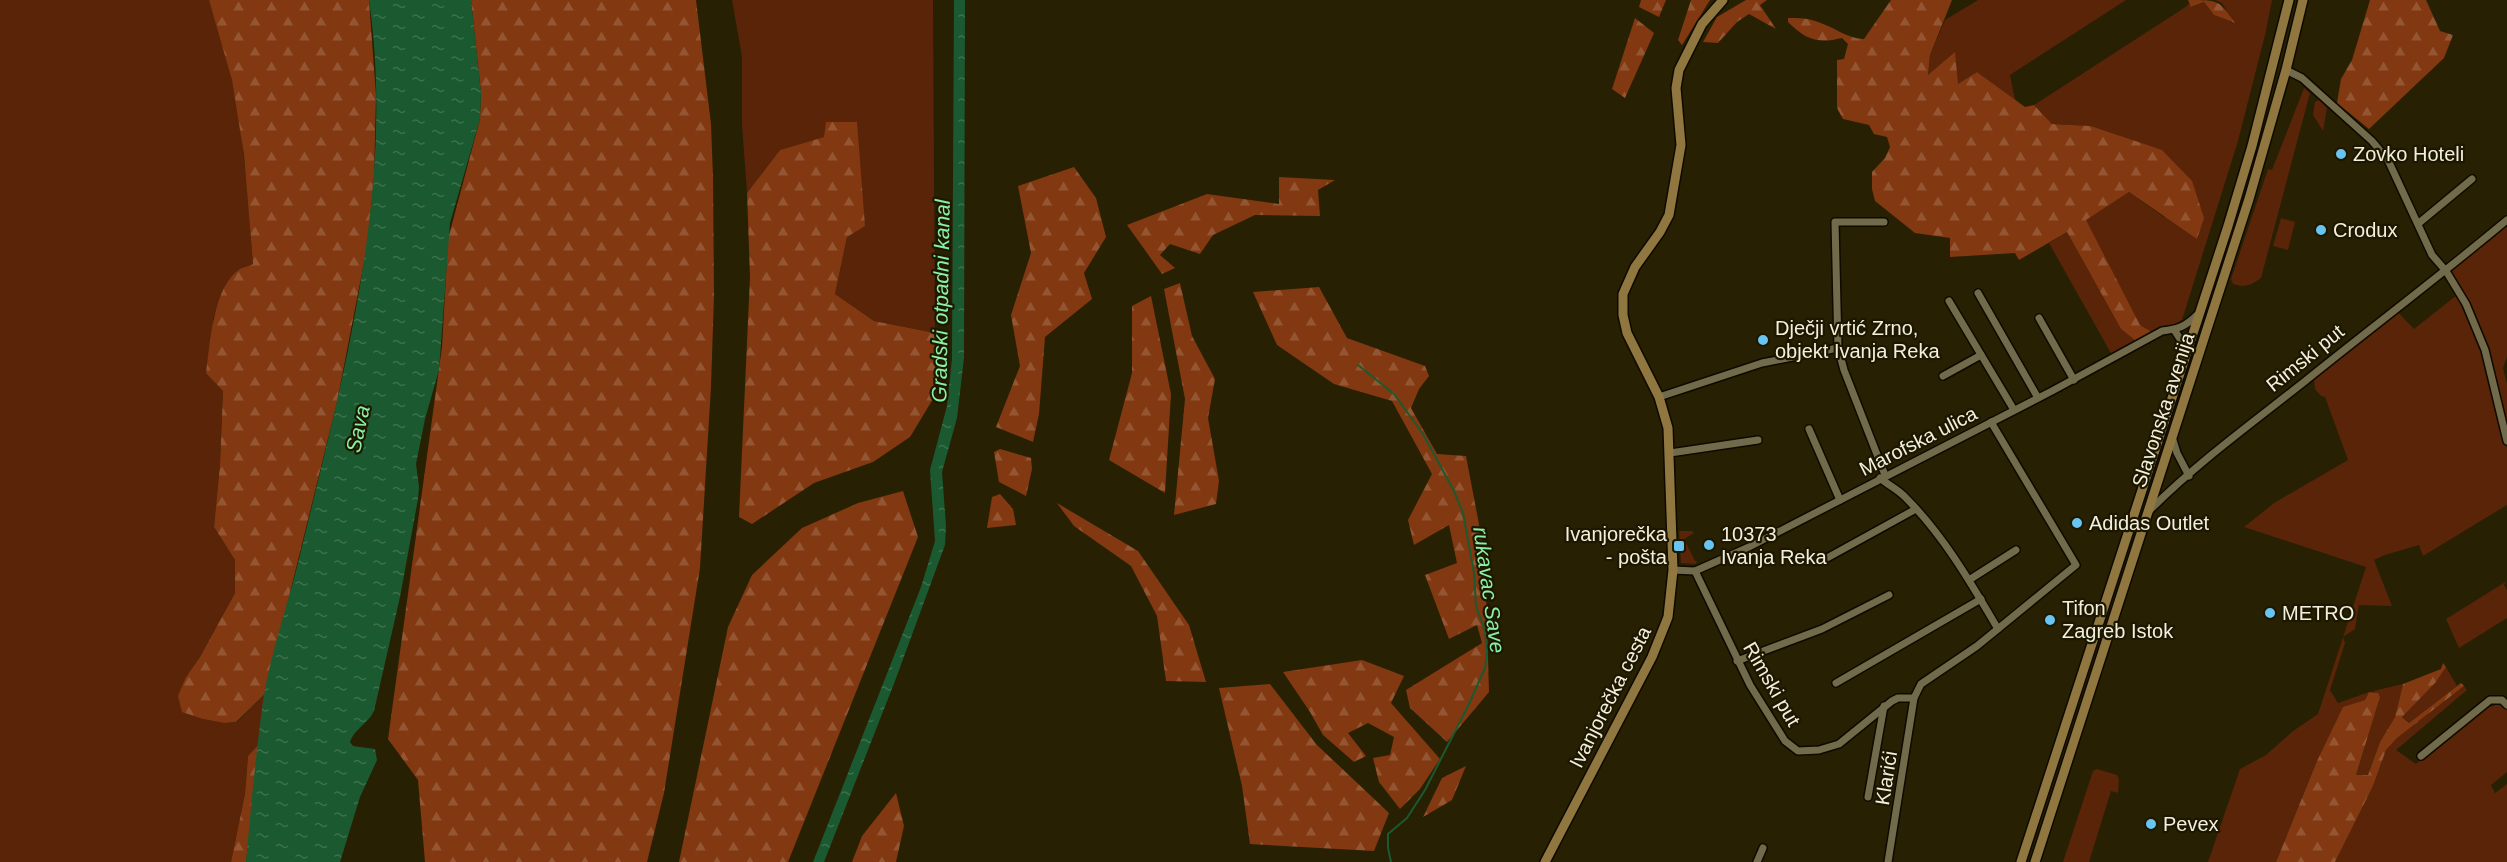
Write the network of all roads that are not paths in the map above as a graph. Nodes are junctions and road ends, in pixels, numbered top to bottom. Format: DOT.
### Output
graph roads {
  1 [pos="1723,0"];
  2 [pos="2289,0"];
  3 [pos="2305,0"];
  4 [pos="2286,70"];
  5 [pos="2472,179"];
  6 [pos="2507,220"];
  7 [pos="1884,222"];
  8 [pos="2419,223"];
  9 [pos="2446,271"];
  10 [pos="1978,293"];
  11 [pos="1949,301"];
  12 [pos="2199,314"];
  13 [pos="2039,318"];
  14 [pos="2175,331"];
  15 [pos="1838,348"];
  16 [pos="1981,355"];
  17 [pos="2182,366"];
  18 [pos="1943,376"];
  19 [pos="2074,380"];
  20 [pos="1659,397"];
  21 [pos="2038,398"];
  22 [pos="2014,410"];
  23 [pos="1991,422"];
  24 [pos="1809,429"];
  25 [pos="1758,440"];
  26 [pos="2173,440"];
  27 [pos="2507,441"];
  28 [pos="1670,453"];
  29 [pos="2189,476"];
  30 [pos="1883,477"];
  31 [pos="1840,500"];
  32 [pos="1916,509"];
  33 [pos="2148,512"];
  34 [pos="2016,550"];
  35 [pos="1827,558"];
  36 [pos="1672,570"];
  37 [pos="1695,571"];
  38 [pos="1969,580"];
  39 [pos="1889,595"];
  40 [pos="1980,599"];
  41 [pos="1998,629"];
  42 [pos="1737,661"];
  43 [pos="1836,683"];
  44 [pos="1914,698"];
  45 [pos="2507,705"];
  46 [pos="1884,706"];
  47 [pos="2421,756"];
  48 [pos="1868,797"];
  49 [pos="1763,848"];
  50 [pos="1545,862"];
  51 [pos="1757,862"];
  52 [pos="1888,862"];
  53 [pos="2021,862"];
  54 [pos="2035,862"];
  1 -- 20 [label="main road, Ivanjorečka cesta"];
  2 -- 12 [label="main road, Slavonska avenija"];
  3 -- 4 [label="main road, Slavonska avenija"];
  4 -- 8 [label="street"];
  4 -- 26 [label="main road, Slavonska avenija"];
  5 -- 8 [label="street"];
  6 -- 9 [label="street, Rimski put"];
  7 -- 15 [label="street"];
  8 -- 9 [label="street"];
  9 -- 27 [label="street"];
  9 -- 29 [label="street, Rimski put"];
  10 -- 21 [label="street"];
  11 -- 16 [label="street"];
  12 -- 14 [label="street, Marofska ulica"];
  12 -- 17 [label="main road, Slavonska avenija"];
  13 -- 19 [label="street"];
  14 -- 17 [label="street"];
  14 -- 19 [label="street, Marofska ulica"];
  15 -- 20 [label="street"];
  15 -- 30 [label="street"];
  16 -- 18 [label="street"];
  16 -- 22 [label="street"];
  17 -- 53 [label="main road, Slavonska avenija"];
  19 -- 21 [label="street, Marofska ulica"];
  20 -- 28 [label="main road, Ivanjorečka cesta"];
  21 -- 22 [label="street, Marofska ulica"];
  22 -- 23 [label="street, Marofska ulica"];
  23 -- 30 [label="street, Marofska ulica"];
  23 -- 41 [label="street"];
  24 -- 31 [label="street"];
  25 -- 28 [label="street"];
  26 -- 29 [label="street"];
  26 -- 33 [label="main road, Slavonska avenija"];
  28 -- 36 [label="main road, Ivanjorečka cesta"];
  29 -- 33 [label="street, Rimski put"];
  30 -- 31 [label="street, Marofska ulica"];
  30 -- 32 [label="street"];
  31 -- 37 [label="street, Marofska ulica"];
  32 -- 35 [label="street"];
  32 -- 38 [label="street"];
  33 -- 54 [label="main road, Slavonska avenija"];
  34 -- 38 [label="street"];
  36 -- 37 [label="street, Marofska ulica"];
  36 -- 50 [label="main road, Ivanjorečka cesta"];
  37 -- 42 [label="street, Rimski put"];
  38 -- 40 [label="street"];
  39 -- 42 [label="street"];
  40 -- 41 [label="street"];
  40 -- 43 [label="street"];
  41 -- 44 [label="street"];
  42 -- 46 [label="street, Rimski put"];
  44 -- 46 [label="street, Rimski put"];
  44 -- 52 [label="street, Klarići"];
  45 -- 47 [label="street"];
  46 -- 48 [label="street"];
  49 -- 51 [label="street"];
}
